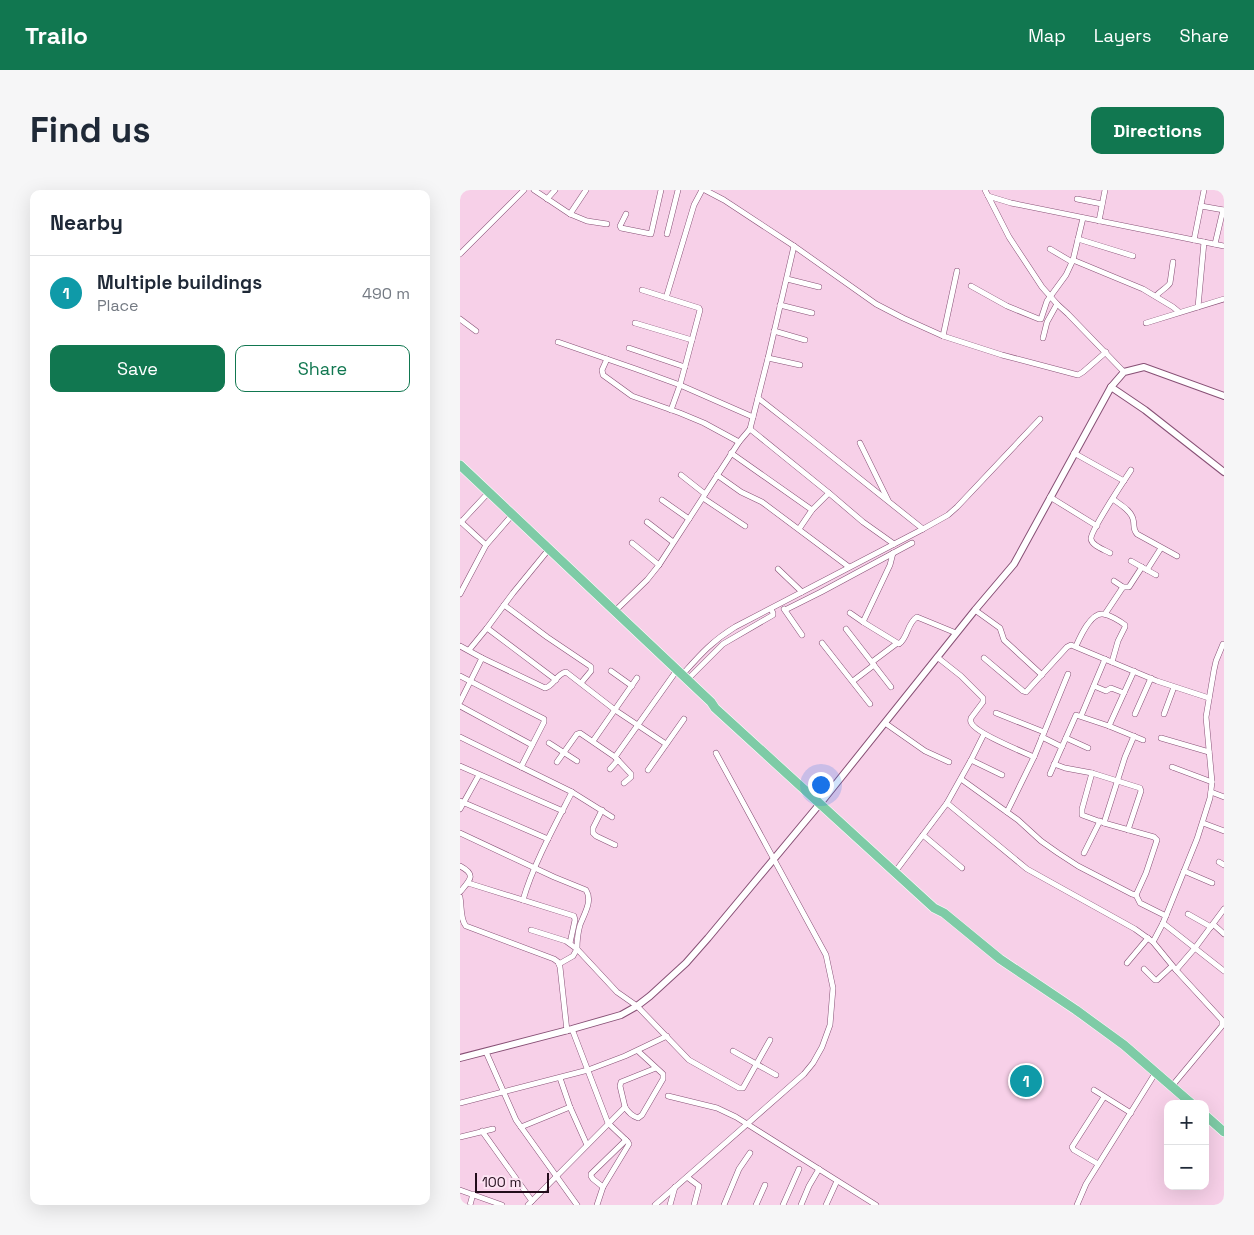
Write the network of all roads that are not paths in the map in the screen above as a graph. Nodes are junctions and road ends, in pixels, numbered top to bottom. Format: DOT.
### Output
graph roads {
  1 [pos="524,190"];
  2 [pos="534,190"];
  3 [pos="555,190"];
  4 [pos="586,190"];
  5 [pos="661,190"];
  6 [pos="678,190"];
  7 [pos="704,190"];
  8 [pos="985,190"];
  9 [pos="1106,190"];
  10 [pos="1204,190"];
  11 [pos="988,196"];
  12 [pos="547,199"];
  13 [pos="1077,199"];
  14 [pos="1102,204"];
  15 [pos="1201,206"];
  16 [pos="1223,210"];
  17 [pos="570,214"];
  18 [pos="626,214"];
  19 [pos="1083,218"];
  20 [pos="1099,221"];
  21 [pos="606,224"];
  22 [pos="667,234"];
  23 [pos="1078,239"];
  24 [pos="1194,240"];
  25 [pos="1204,242"];
  26 [pos="1215,244"];
  27 [pos="794,246"];
  28 [pos="1224,246"];
  29 [pos="1050,249"];
  30 [pos="460,254"];
  31 [pos="1133,256"];
  32 [pos="1072,261"];
  33 [pos="1173,262"];
  34 [pos="957,271"];
  35 [pos="787,279"];
  36 [pos="971,286"];
  37 [pos="819,287"];
  38 [pos="642,290"];
  39 [pos="1050,296"];
  40 [pos="1156,296"];
  41 [pos="666,298"];
  42 [pos="1224,299"];
  43 [pos="1056,304"];
  44 [pos="780,305"];
  45 [pos="1198,307"];
  46 [pos="1179,312"];
  47 [pos="812,313"];
  48 [pos="460,319"];
  49 [pos="635,322"];
  50 [pos="1146,323"];
  51 [pos="476,331"];
  52 [pos="774,331"];
  53 [pos="943,336"];
  54 [pos="1043,338"];
  55 [pos="692,340"];
  56 [pos="805,340"];
  57 [pos="558,342"];
  58 [pos="629,348"];
  59 [pos="1106,352"];
  60 [pos="768,358"];
  61 [pos="607,359"];
  62 [pos="800,366"];
  63 [pos="685,367"];
  64 [pos="1124,372"];
  65 [pos="680,385"];
  66 [pos="1111,387"];
  67 [pos="1224,396"];
  68 [pos="758,398"];
  69 [pos="671,410"];
  70 [pos="753,417"];
  71 [pos="1040,419"];
  72 [pos="750,428"];
  73 [pos="739,442"];
  74 [pos="860,443"];
  75 [pos="1074,453"];
  76 [pos="731,454"];
  77 [pos="460,465"];
  78 [pos="1131,470"];
  79 [pos="1224,472"];
  80 [pos="681,475"];
  81 [pos="717,475"];
  82 [pos="1124,481"];
  83 [pos="489,492"];
  84 [pos="829,493"];
  85 [pos="704,496"];
  86 [pos="1050,497"];
  87 [pos="1113,499"];
  88 [pos="662,500"];
  89 [pos="888,501"];
  90 [pos="812,510"];
  91 [pos="513,514"];
  92 [pos="690,519"];
  93 [pos="461,522"];
  94 [pos="647,522"];
  95 [pos="745,526"];
  96 [pos="1096,526"];
  97 [pos="799,529"];
  98 [pos="923,529"];
  99 [pos="673,542"];
  100 [pos="632,543"];
  101 [pos="912,543"];
  102 [pos="894,544"];
  103 [pos="486,545"];
  104 [pos="549,548"];
  105 [pos="1161,548"];
  106 [pos="893,553"];
  107 [pos="1110,553"];
  108 [pos="1177,556"];
  109 [pos="1131,561"];
  110 [pos="659,565"];
  111 [pos="849,567"];
  112 [pos="1145,568"];
  113 [pos="778,569"];
  114 [pos="1156,575"];
  115 [pos="1114,581"];
  116 [pos="1123,587"];
  117 [pos="802,592"];
  118 [pos="460,594"];
  119 [pos="504,604"];
  120 [pos="781,604"];
  121 [pos="785,610"];
  122 [pos="974,610"];
  123 [pos="615,611"];
  124 [pos="850,613"];
  125 [pos="1105,614"];
  126 [pos="862,622"];
  127 [pos="487,628"];
  128 [pos="846,629"];
  129 [pos="956,633"];
  130 [pos="802,635"];
  131 [pos="822,643"];
  132 [pos="896,644"];
  133 [pos="1223,644"];
  134 [pos="460,646"];
  135 [pos="1076,646"];
  136 [pos="469,650"];
  137 [pos="937,657"];
  138 [pos="482,658"];
  139 [pos="984,658"];
  140 [pos="1105,660"];
  141 [pos="1112,662"];
  142 [pos="873,663"];
  143 [pos="611,671"];
  144 [pos="1134,671"];
  145 [pos="1068,674"];
  146 [pos="682,675"];
  147 [pos="1042,675"];
  148 [pos="460,676"];
  149 [pos="637,678"];
  150 [pos="1151,678"];
  151 [pos="556,680"];
  152 [pos="470,681"];
  153 [pos="853,681"];
  154 [pos="581,683"];
  155 [pos="632,686"];
  156 [pos="1094,686"];
  157 [pos="891,687"];
  158 [pos="1174,687"];
  159 [pos="1124,693"];
  160 [pos="1209,698"];
  161 [pos="460,702"];
  162 [pos="870,704"];
  163 [pos="460,706"];
  164 [pos="616,710"];
  165 [pos="996,713"];
  166 [pos="1135,714"];
  167 [pos="1164,714"];
  168 [pos="1081,716"];
  169 [pos="684,719"];
  170 [pos="885,723"];
  171 [pos="639,725"];
  172 [pos="1109,726"];
  173 [pos="984,734"];
  174 [pos="1043,735"];
  175 [pos="1134,736"];
  176 [pos="460,737"];
  177 [pos="1066,738"];
  178 [pos="1161,738"];
  179 [pos="1143,740"];
  180 [pos="593,741"];
  181 [pos="549,743"];
  182 [pos="666,744"];
  183 [pos="532,745"];
  184 [pos="1062,747"];
  185 [pos="1088,748"];
  186 [pos="564,752"];
  187 [pos="1209,752"];
  188 [pos="716,753"];
  189 [pos="1034,756"];
  190 [pos="616,758"];
  191 [pos="577,760"];
  192 [pos="971,760"];
  193 [pos="557,762"];
  194 [pos="949,762"];
  195 [pos="1054,764"];
  196 [pos="460,766"];
  197 [pos="521,767"];
  198 [pos="1172,767"];
  199 [pos="610,769"];
  200 [pos="648,770"];
  201 [pos="1092,773"];
  202 [pos="1050,774"];
  203 [pos="479,775"];
  204 [pos="1002,775"];
  205 [pos="961,779"];
  206 [pos="1118,780"];
  207 [pos="1212,782"];
  208 [pos="624,783"];
  209 [pos="572,792"];
  210 [pos="1211,792"];
  211 [pos="1224,797"];
  212 [pos="462,802"];
  213 [pos="822,802"];
  214 [pos="947,803"];
  215 [pos="460,809"];
  216 [pos="602,810"];
  217 [pos="562,811"];
  218 [pos="1007,812"];
  219 [pos="612,817"];
  220 [pos="1102,822"];
  221 [pos="1203,823"];
  222 [pos="1128,830"];
  223 [pos="1224,831"];
  224 [pos="460,833"];
  225 [pos="922,835"];
  226 [pos="548,839"];
  227 [pos="615,845"];
  228 [pos="1084,853"];
  229 [pos="774,860"];
  230 [pos="460,866"];
  231 [pos="535,868"];
  232 [pos="898,868"];
  233 [pos="962,868"];
  234 [pos="1184,871"];
  235 [pos="468,883"];
  236 [pos="1212,883"];
  237 [pos="460,892"];
  238 [pos="1136,895"];
  239 [pos="460,897"];
  240 [pos="523,900"];
  241 [pos="1224,909"];
  242 [pos="944,914"];
  243 [pos="1188,914"];
  244 [pos="1166,916"];
  245 [pos="1163,923"];
  246 [pos="1212,926"];
  247 [pos="531,930"];
  248 [pos="1224,934"];
  249 [pos="1150,940"];
  250 [pos="570,943"];
  251 [pos="576,948"];
  252 [pos="1195,948"];
  253 [pos="1127,963"];
  254 [pos="559,964"];
  255 [pos="1174,968"];
  256 [pos="1144,969"];
  257 [pos="1224,971"];
  258 [pos="637,1006"];
  259 [pos="570,1030"];
  260 [pos="667,1036"];
  261 [pos="770,1040"];
  262 [pos="638,1051"];
  263 [pos="733,1051"];
  264 [pos="486,1052"];
  265 [pos="460,1058"];
  266 [pos="757,1064"];
  267 [pos="656,1068"];
  268 [pos="588,1070"];
  269 [pos="1156,1072"];
  270 [pos="776,1075"];
  271 [pos="560,1078"];
  272 [pos="1172,1086"];
  273 [pos="1094,1090"];
  274 [pos="503,1093"];
  275 [pos="668,1096"];
  276 [pos="1104,1097"];
  277 [pos="1188,1100"];
  278 [pos="460,1103"];
  279 [pos="570,1107"];
  280 [pos="625,1107"];
  281 [pos="1131,1113"];
  282 [pos="1209,1119"];
  283 [pos="608,1123"];
  284 [pos="747,1124"];
  285 [pos="521,1127"];
  286 [pos="493,1129"];
  287 [pos="482,1131"];
  288 [pos="1224,1132"];
  289 [pos="460,1137"];
  290 [pos="626,1140"];
  291 [pos="586,1145"];
  292 [pos="750,1153"];
  293 [pos="1098,1164"];
  294 [pos="799,1168"];
  295 [pos="819,1169"];
  296 [pos="556,1176"];
  297 [pos="687,1177"];
  298 [pos="837,1181"];
  299 [pos="765,1185"];
  300 [pos="603,1187"];
  301 [pos="675,1187"];
  302 [pos="460,1190"];
  303 [pos="473,1194"];
  304 [pos="866,1199"];
  305 [pos="574,1200"];
  306 [pos="530,1203"];
  307 [pos="470,1205"];
  308 [pos="502,1205"];
  309 [pos="568,1205"];
  310 [pos="577,1205"];
  311 [pos="597,1205"];
  312 [pos="655,1205"];
  313 [pos="670,1205"];
  314 [pos="694,1205"];
  315 [pos="724,1205"];
  316 [pos="756,1205"];
  317 [pos="783,1205"];
  318 [pos="801,1205"];
  319 [pos="826,1205"];
  320 [pos="862,1205"];
  321 [pos="876,1205"];
  322 [pos="1077,1205"];
  1 -- 30 [label="street"];
  2 -- 12 [label="street"];
  3 -- 12 [label="street"];
  4 -- 17 [label="street"];
  5 -- 18 [label="street"];
  6 -- 22 [label="street"];
  7 -- 27 [label="street"];
  7 -- 41 [label="street"];
  8 -- 11 [label="street"];
  9 -- 14 [label="street"];
  10 -- 15 [label="street"];
  11 -- 19 [label="street"];
  11 -- 39 [label="street"];
  12 -- 17 [label="street"];
  13 -- 14 [label="street"];
  14 -- 20 [label="street"];
  15 -- 16 [label="street"];
  15 -- 24 [label="street"];
  16 -- 26 [label="street"];
  17 -- 21 [label="street"];
  19 -- 20 [label="street"];
  19 -- 23 [label="street"];
  20 -- 24 [label="street"];
  23 -- 31 [label="street"];
  23 -- 32 [label="street"];
  24 -- 25 [label="street"];
  25 -- 26 [label="street"];
  25 -- 45 [label="street"];
  26 -- 28 [label="street"];
  27 -- 35 [label="street"];
  27 -- 53 [label="street"];
  29 -- 32 [label="street"];
  32 -- 39 [label="street"];
  32 -- 40 [label="street"];
  33 -- 40 [label="street"];
  34 -- 53 [label="street"];
  35 -- 37 [label="street"];
  35 -- 44 [label="street"];
  36 -- 39 [label="street"];
  38 -- 41 [label="street"];
  39 -- 43 [label="street"];
  40 -- 46 [label="street"];
  41 -- 55 [label="street"];
  42 -- 45 [label="street"];
  43 -- 54 [label="street"];
  43 -- 59 [label="street"];
  44 -- 47 [label="street"];
  44 -- 52 [label="street"];
  45 -- 46 [label="street"];
  46 -- 50 [label="street"];
  48 -- 51 [label="street"];
  49 -- 55 [label="street"];
  52 -- 56 [label="street"];
  52 -- 60 [label="street"];
  53 -- 59 [label="street"];
  55 -- 63 [label="street"];
  57 -- 61 [label="street"];
  58 -- 63 [label="street"];
  59 -- 64 [label="street"];
  60 -- 62 [label="street"];
  60 -- 68 [label="street"];
  61 -- 65 [label="street"];
  61 -- 69 [label="street"];
  63 -- 65 [label="street"];
  64 -- 66 [label="street"];
  64 -- 67 [label="street"];
  65 -- 69 [label="street"];
  65 -- 70 [label="street"];
  66 -- 75 [label="street"];
  66 -- 79 [label="street"];
  68 -- 70 [label="street"];
  68 -- 89 [label="street"];
  69 -- 73 [label="street"];
  70 -- 72 [label="street"];
  71 -- 98 [label="street"];
  72 -- 73 [label="street"];
  72 -- 84 [label="street"];
  73 -- 76 [label="street"];
  74 -- 89 [label="street"];
  75 -- 82 [label="street"];
  75 -- 86 [label="street"];
  76 -- 81 [label="street"];
  76 -- 90 [label="street"];
  77 -- 83 [label="highway"];
  78 -- 82 [label="street"];
  80 -- 85 [label="street"];
  81 -- 85 [label="street"];
  81 -- 97 [label="street"];
  82 -- 87 [label="street"];
  83 -- 91 [label="highway"];
  83 -- 93 [label="street"];
  84 -- 90 [label="street"];
  84 -- 102 [label="street"];
  85 -- 92 [label="street"];
  85 -- 95 [label="street"];
  86 -- 96 [label="street"];
  86 -- 122 [label="street"];
  87 -- 96 [label="street"];
  87 -- 105 [label="street"];
  88 -- 92 [label="street"];
  89 -- 98 [label="street"];
  90 -- 97 [label="street"];
  91 -- 103 [label="street"];
  91 -- 104 [label="highway"];
  92 -- 99 [label="street"];
  93 -- 103 [label="street"];
  94 -- 99 [label="street"];
  96 -- 107 [label="street"];
  97 -- 111 [label="street"];
  98 -- 102 [label="street"];
  99 -- 110 [label="street"];
  100 -- 110 [label="street"];
  101 -- 106 [label="street"];
  102 -- 111 [label="street"];
  103 -- 118 [label="street"];
  104 -- 119 [label="street"];
  104 -- 123 [label="highway"];
  105 -- 108 [label="street"];
  105 -- 112 [label="street"];
  106 -- 121 [label="street"];
  106 -- 126 [label="street"];
  109 -- 112 [label="street"];
  110 -- 123 [label="street"];
  111 -- 117 [label="street"];
  112 -- 114 [label="street"];
  112 -- 116 [label="street"];
  113 -- 117 [label="street"];
  115 -- 116 [label="street"];
  116 -- 125 [label="street"];
  117 -- 120 [label="street"];
  119 -- 127 [label="street"];
  119 -- 154 [label="street"];
  120 -- 121 [label="street"];
  120 -- 146 [label="street"];
  121 -- 130 [label="street"];
  122 -- 129 [label="street"];
  122 -- 147 [label="street"];
  123 -- 146 [label="highway"];
  124 -- 126 [label="street"];
  125 -- 135 [label="street"];
  125 -- 141 [label="street"];
  126 -- 132 [label="street"];
  127 -- 136 [label="street"];
  127 -- 151 [label="street"];
  128 -- 142 [label="street"];
  129 -- 132 [label="street"];
  129 -- 137 [label="street"];
  131 -- 153 [label="street"];
  132 -- 142 [label="street"];
  133 -- 160 [label="street"];
  134 -- 136 [label="street"];
  135 -- 140 [label="street"];
  135 -- 147 [label="street"];
  136 -- 138 [label="street"];
  137 -- 170 [label="street"];
  137 -- 173 [label="street"];
  138 -- 151 [label="street"];
  138 -- 152 [label="street"];
  139 -- 147 [label="street"];
  140 -- 141 [label="street"];
  140 -- 156 [label="street"];
  141 -- 144 [label="street"];
  142 -- 153 [label="street"];
  142 -- 157 [label="street"];
  143 -- 155 [label="street"];
  144 -- 150 [label="street"];
  144 -- 159 [label="street"];
  145 -- 174 [label="street"];
  146 -- 171 [label="street"];
  146 -- 213 [label="highway"];
  148 -- 152 [label="street"];
  149 -- 155 [label="street"];
  150 -- 158 [label="street"];
  150 -- 166 [label="street"];
  151 -- 154 [label="street"];
  152 -- 161 [label="street"];
  152 -- 183 [label="street"];
  153 -- 162 [label="street"];
  154 -- 164 [label="street"];
  155 -- 164 [label="street"];
  156 -- 159 [label="street"];
  156 -- 168 [label="street"];
  158 -- 160 [label="street"];
  158 -- 167 [label="street"];
  159 -- 172 [label="street"];
  160 -- 187 [label="street"];
  163 -- 183 [label="street"];
  164 -- 171 [label="street"];
  164 -- 180 [label="street"];
  165 -- 174 [label="street"];
  168 -- 172 [label="street"];
  168 -- 177 [label="street"];
  169 -- 182 [label="street"];
  170 -- 194 [label="street"];
  170 -- 213 [label="street"];
  171 -- 182 [label="street"];
  171 -- 190 [label="street"];
  172 -- 175 [label="street"];
  173 -- 189 [label="street"];
  173 -- 192 [label="street"];
  174 -- 184 [label="street"];
  174 -- 189 [label="street"];
  175 -- 179 [label="street"];
  175 -- 206 [label="street"];
  176 -- 197 [label="street"];
  177 -- 184 [label="street"];
  177 -- 185 [label="street"];
  178 -- 187 [label="street"];
  180 -- 186 [label="street"];
  180 -- 190 [label="street"];
  181 -- 186 [label="street"];
  182 -- 200 [label="street"];
  183 -- 197 [label="street"];
  184 -- 195 [label="street"];
  186 -- 191 [label="street"];
  186 -- 193 [label="street"];
  187 -- 207 [label="street"];
  188 -- 229 [label="street"];
  189 -- 218 [label="street"];
  190 -- 199 [label="street"];
  190 -- 208 [label="street"];
  192 -- 204 [label="street"];
  192 -- 205 [label="street"];
  195 -- 201 [label="street"];
  195 -- 202 [label="street"];
  196 -- 203 [label="street"];
  197 -- 209 [label="street"];
  198 -- 207 [label="street"];
  201 -- 206 [label="street"];
  201 -- 220 [label="street"];
  203 -- 212 [label="street"];
  203 -- 217 [label="street"];
  205 -- 214 [label="street"];
  205 -- 218 [label="street"];
  206 -- 220 [label="street"];
  206 -- 222 [label="street"];
  207 -- 210 [label="street"];
  209 -- 216 [label="street"];
  209 -- 217 [label="street"];
  210 -- 211 [label="street"];
  210 -- 221 [label="street"];
  212 -- 215 [label="street"];
  212 -- 226 [label="street"];
  213 -- 229 [label="street"];
  213 -- 232 [label="highway"];
  213 -- 242 [label="highway"];
  214 -- 225 [label="street"];
  214 -- 249 [label="street"];
  216 -- 219 [label="street"];
  216 -- 227 [label="street"];
  217 -- 226 [label="street"];
  218 -- 238 [label="street"];
  220 -- 222 [label="street"];
  220 -- 228 [label="street"];
  221 -- 223 [label="street"];
  221 -- 234 [label="street"];
  222 -- 238 [label="street"];
  224 -- 231 [label="street"];
  225 -- 232 [label="street"];
  225 -- 233 [label="street"];
  226 -- 231 [label="street"];
  229 -- 258 [label="street"];
  229 -- 284 [label="street"];
  230 -- 235 [label="street"];
  231 -- 240 [label="street"];
  231 -- 251 [label="street"];
  232 -- 242 [label="highway"];
  234 -- 236 [label="street"];
  234 -- 244 [label="street"];
  235 -- 237 [label="street"];
  235 -- 240 [label="street"];
  238 -- 244 [label="street"];
  239 -- 254 [label="street"];
  240 -- 250 [label="street"];
  241 -- 246 [label="street"];
  242 -- 269 [label="highway"];
  243 -- 246 [label="street"];
  244 -- 245 [label="street"];
  245 -- 249 [label="street"];
  245 -- 252 [label="street"];
  246 -- 248 [label="street"];
  246 -- 252 [label="street"];
  247 -- 250 [label="street"];
  249 -- 253 [label="street"];
  249 -- 255 [label="street"];
  250 -- 251 [label="street"];
  251 -- 254 [label="street"];
  251 -- 258 [label="street"];
  252 -- 255 [label="street"];
  252 -- 257 [label="street"];
  254 -- 259 [label="street"];
  255 -- 256 [label="street"];
  255 -- 272 [label="street"];
  258 -- 259 [label="street"];
  258 -- 260 [label="street"];
  259 -- 264 [label="street"];
  259 -- 268 [label="street"];
  260 -- 262 [label="street"];
  260 -- 266 [label="street"];
  261 -- 266 [label="street"];
  262 -- 267 [label="street"];
  262 -- 268 [label="street"];
  263 -- 266 [label="street"];
  264 -- 265 [label="street"];
  264 -- 274 [label="street"];
  266 -- 270 [label="street"];
  267 -- 280 [label="street"];
  267 -- 280 [label="street"];
  268 -- 271 [label="street"];
  268 -- 283 [label="street"];
  269 -- 272 [label="highway"];
  269 -- 281 [label="street"];
  271 -- 274 [label="street"];
  271 -- 279 [label="street"];
  272 -- 277 [label="highway"];
  273 -- 276 [label="street"];
  274 -- 278 [label="street"];
  274 -- 285 [label="street"];
  275 -- 284 [label="street"];
  276 -- 281 [label="street"];
  276 -- 293 [label="street"];
  279 -- 285 [label="street"];
  279 -- 291 [label="street"];
  280 -- 283 [label="street"];
  281 -- 293 [label="street"];
  282 -- 288 [label="highway"];
  283 -- 290 [label="street"];
  283 -- 291 [label="street"];
  284 -- 295 [label="street"];
  284 -- 297 [label="street"];
  285 -- 296 [label="street"];
  286 -- 287 [label="street"];
  287 -- 289 [label="street"];
  287 -- 306 [label="street"];
  290 -- 300 [label="street"];
  290 -- 300 [label="street"];
  291 -- 296 [label="street"];
  292 -- 315 [label="street"];
  293 -- 322 [label="street"];
  294 -- 317 [label="street"];
  295 -- 298 [label="street"];
  295 -- 318 [label="street"];
  296 -- 305 [label="street"];
  296 -- 306 [label="street"];
  297 -- 301 [label="street"];
  297 -- 314 [label="street"];
  298 -- 304 [label="street"];
  298 -- 319 [label="street"];
  299 -- 316 [label="street"];
  300 -- 311 [label="street"];
  301 -- 312 [label="street"];
  301 -- 313 [label="street"];
  302 -- 303 [label="street"];
  303 -- 307 [label="street"];
  303 -- 308 [label="street"];
  304 -- 320 [label="street"];
  304 -- 321 [label="street"];
  305 -- 309 [label="street"];
  305 -- 310 [label="street"];
}
